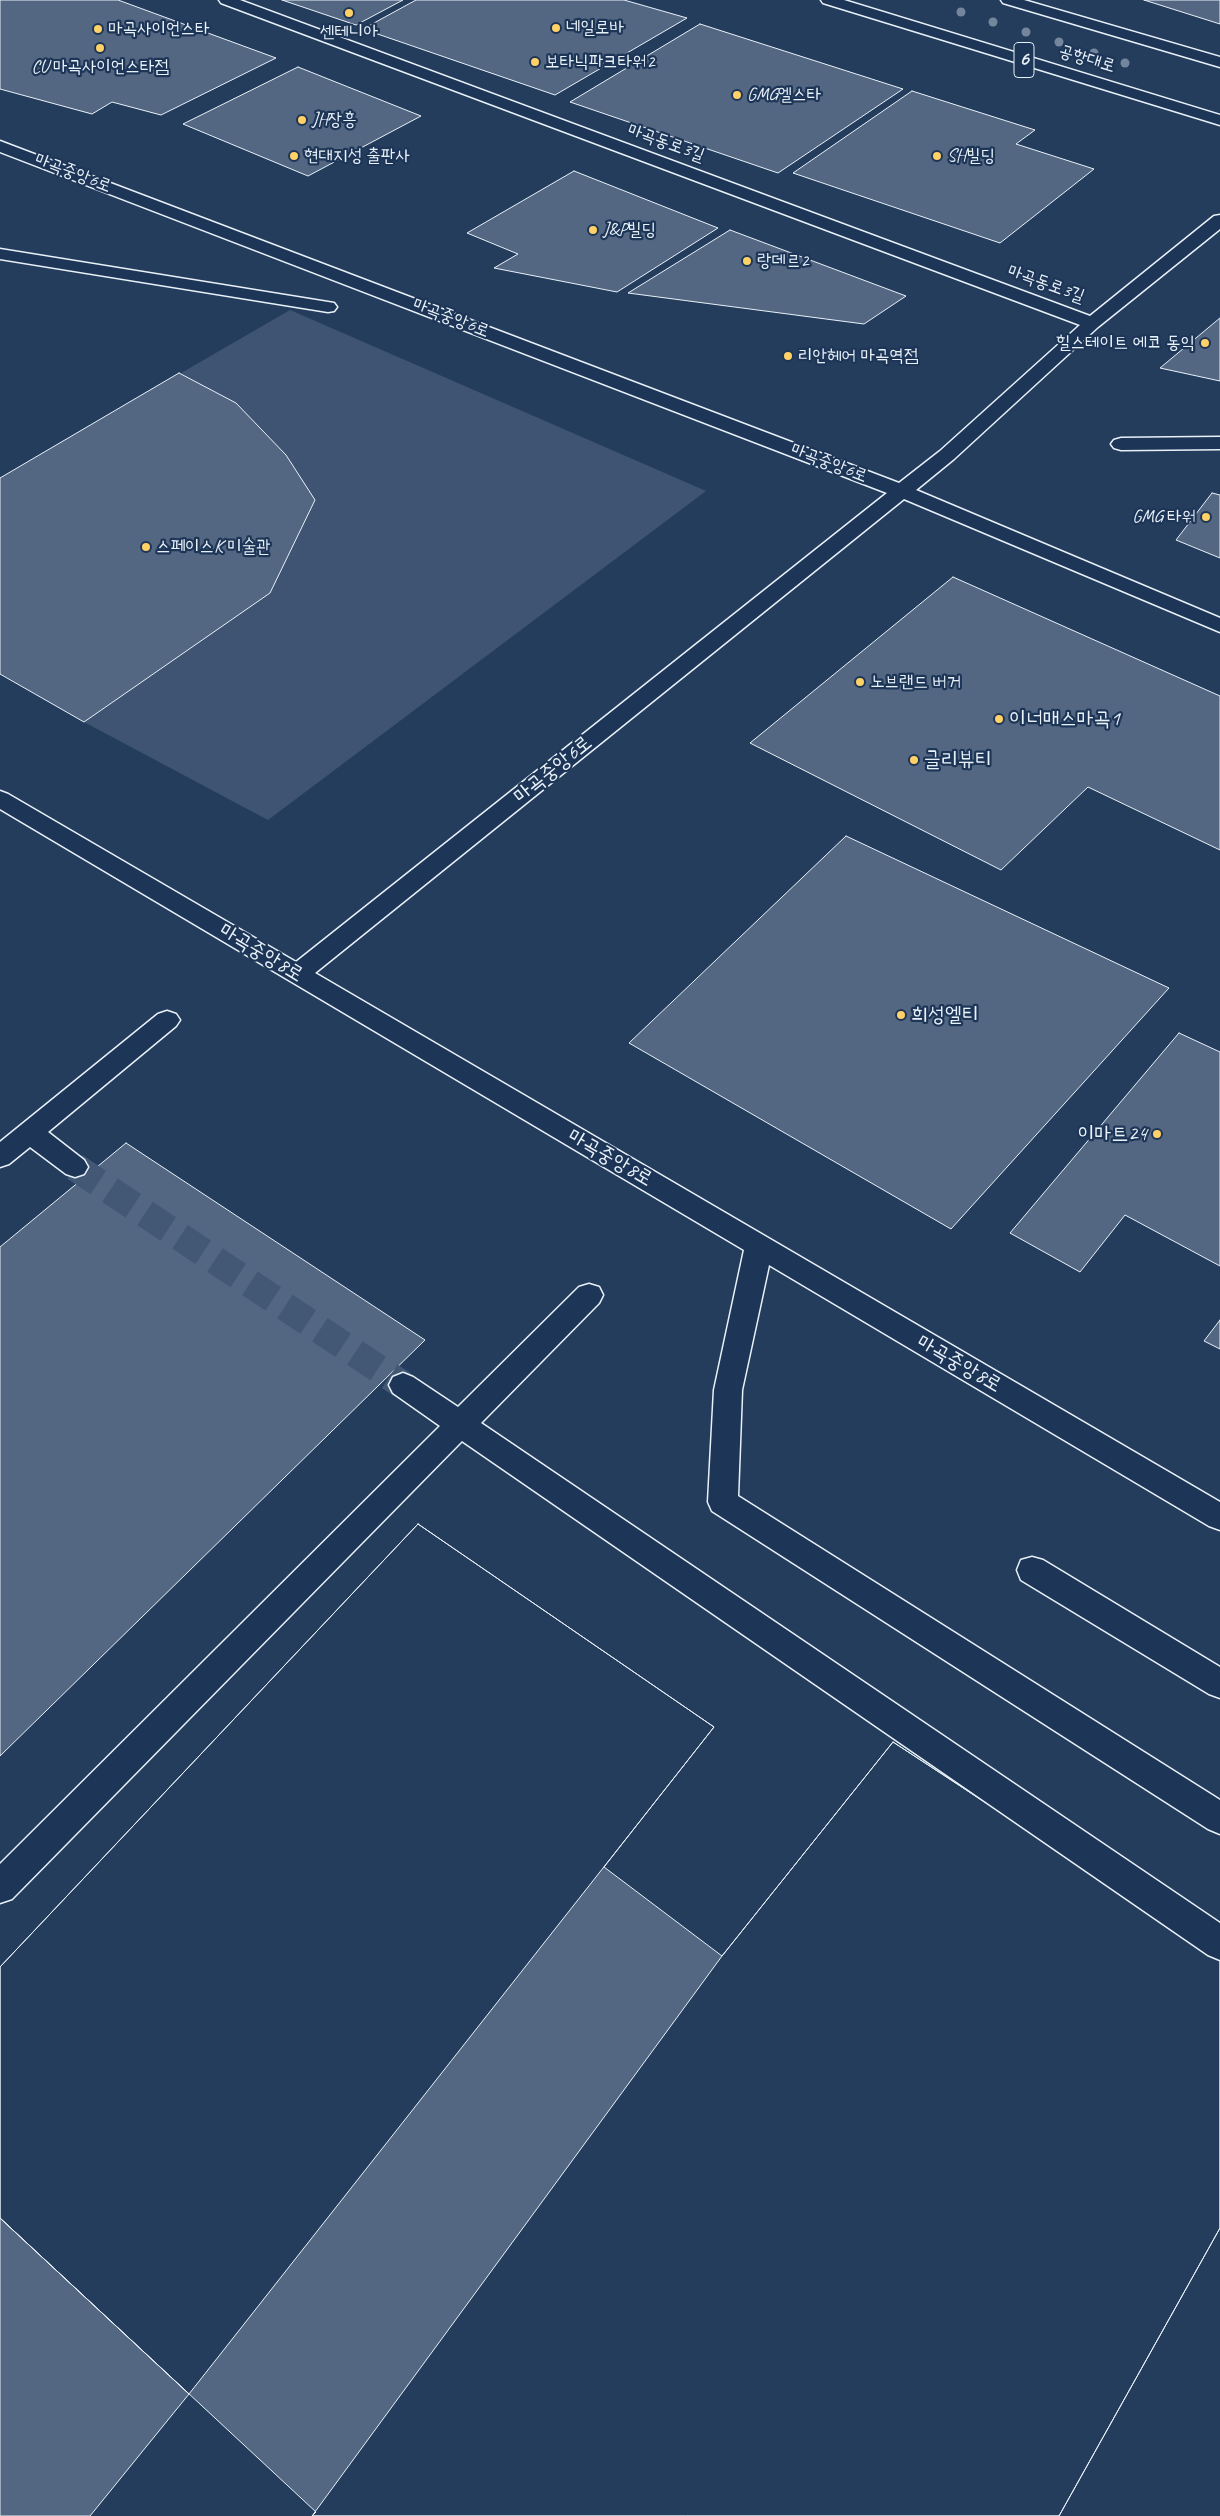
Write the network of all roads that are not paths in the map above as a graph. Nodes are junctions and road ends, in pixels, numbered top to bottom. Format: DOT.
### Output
graph roads {
  1 [pos="226,0"];
  2 [pos="828,0"];
  3 [pos="1008,0"];
  4 [pos="1220,62"];
  5 [pos="1220,120"];
  6 [pos="0,146"];
  7 [pos="1220,220"];
  8 [pos="0,254"];
  9 [pos="328,307"];
  10 [pos="1092,322"];
  11 [pos="1220,443"];
  12 [pos="1121,444"];
  13 [pos="901,491"];
  14 [pos="1220,626"];
  15 [pos="0,799"];
  16 [pos="297,974"];
  17 [pos="167,1020"];
  18 [pos="30,1132"];
  19 [pos="0,1157"];
  20 [pos="75,1167"];
  21 [pos="759,1246"];
  22 [pos="589,1295"];
  23 [pos="403,1385"];
  24 [pos="461,1423"];
  25 [pos="1220,1517"];
  26 [pos="1032,1570"];
  27 [pos="1220,1684"];
  28 [pos="1220,1818"];
  29 [pos="0,1886"];
  30 [pos="1220,1943"];
  1 -- 10 [label="street, 마곡동로3길"];
  2 -- 5 [label="street, 공항대로 / 6"];
  3 -- 4 [label="street, 공항대로"];
  6 -- 13 [label="street, 마곡중앙6로"];
  7 -- 10 [label="street, 마곡중앙6로"];
  8 -- 9 [label="street"];
  10 -- 13 [label="street, 마곡중앙6로"];
  11 -- 12 [label="street"];
  13 -- 14 [label="street, 마곡중앙6로"];
  13 -- 16 [label="street, 마곡중앙6로"];
  15 -- 16 [label="street, 마곡중앙8로"];
  16 -- 21 [label="street, 마곡중앙8로"];
  17 -- 18 [label="street"];
  18 -- 19 [label="street"];
  18 -- 20 [label="street"];
  21 -- 25 [label="street, 마곡중앙8로"];
  21 -- 28 [label="street"];
  22 -- 24 [label="street"];
  23 -- 24 [label="street"];
  24 -- 29 [label="street"];
  24 -- 30 [label="street"];
  26 -- 27 [label="street"];
}
